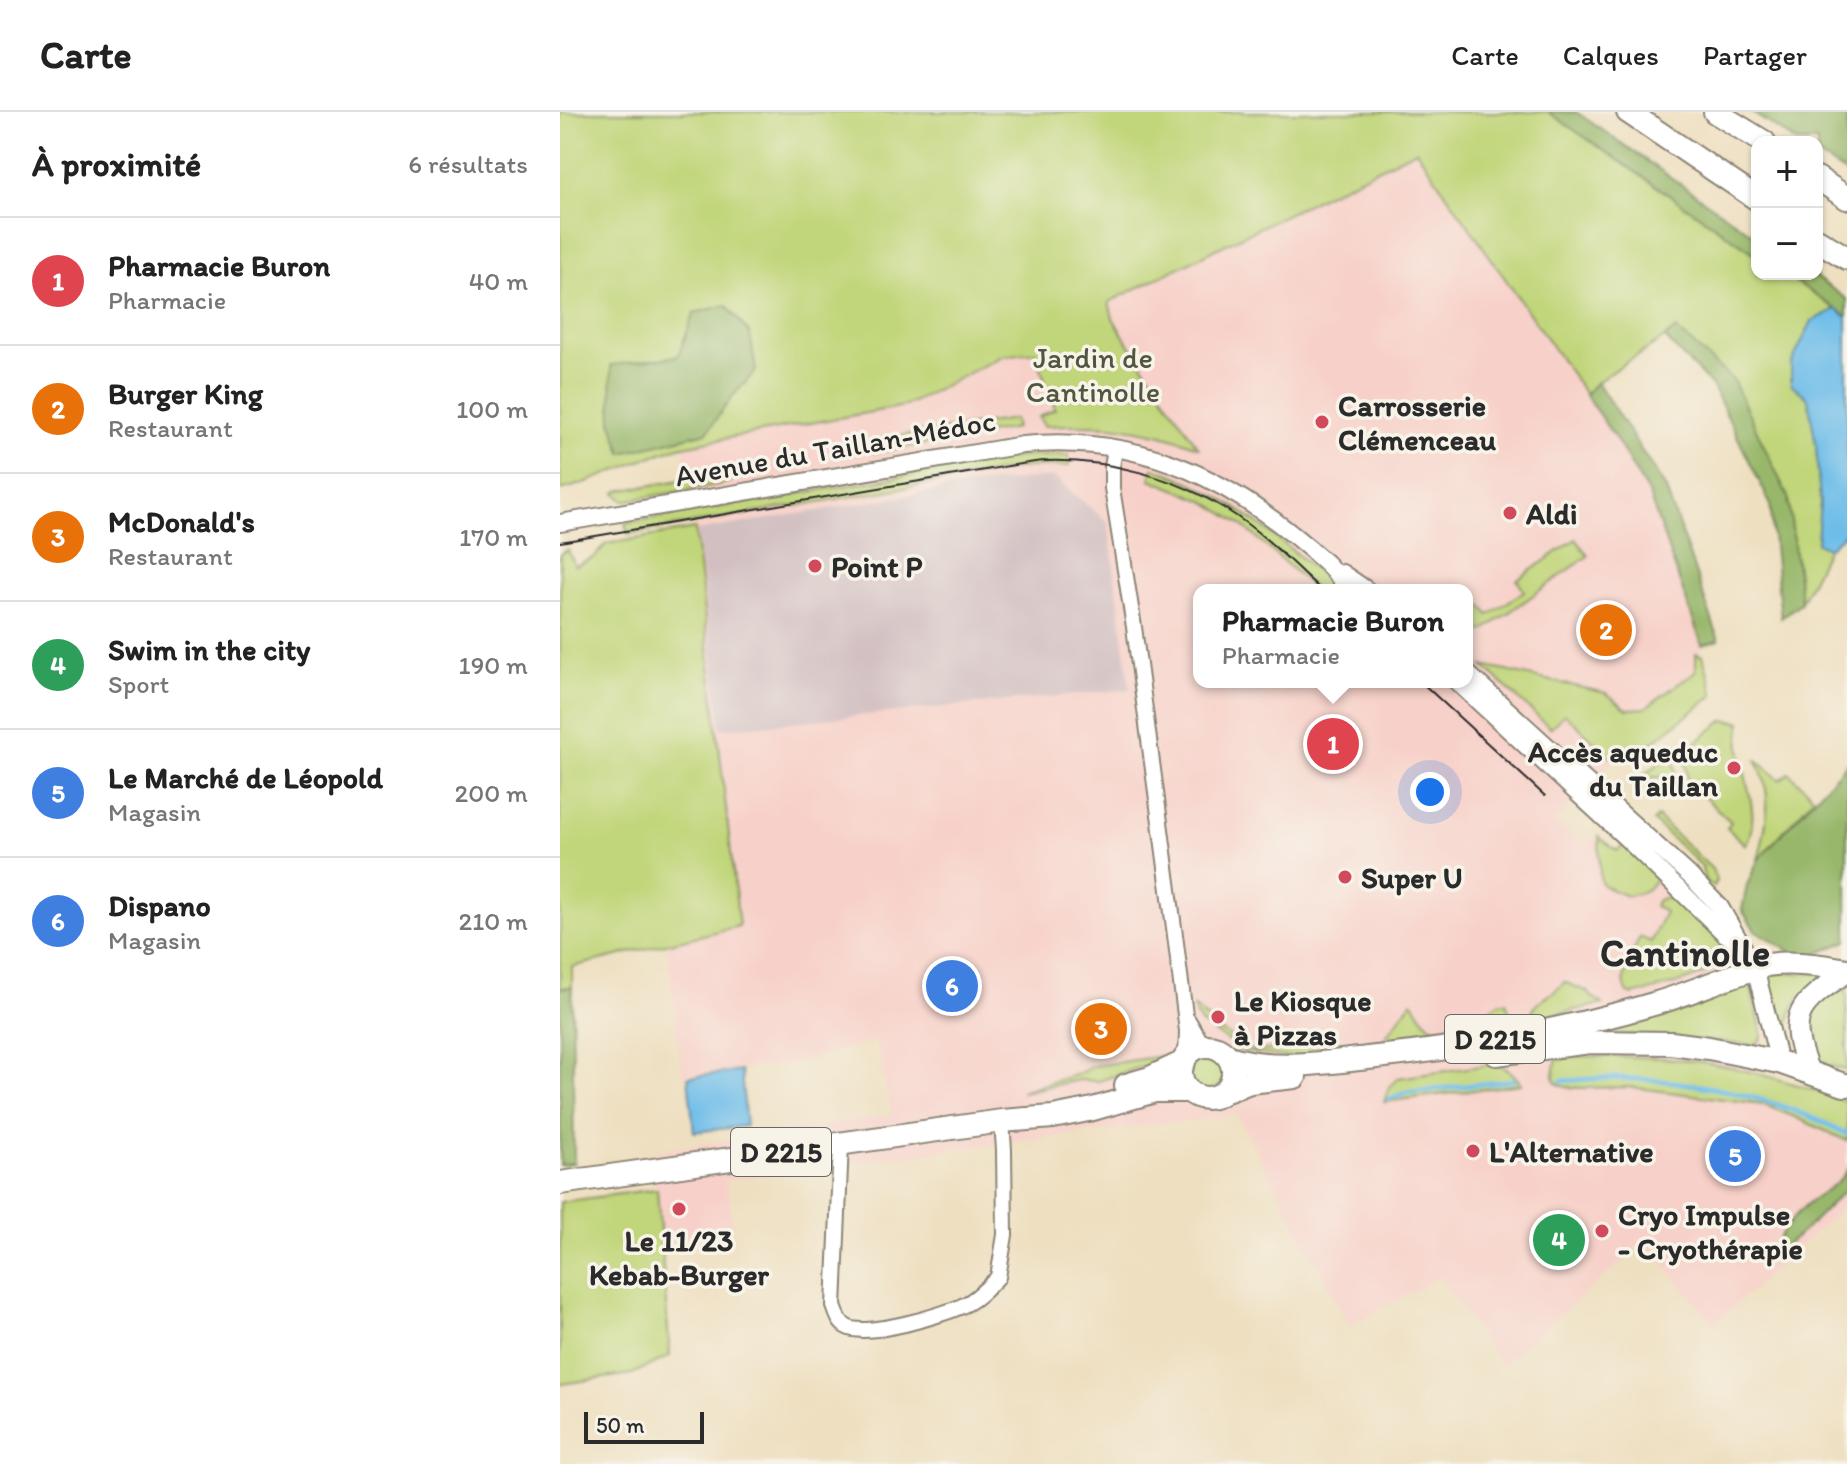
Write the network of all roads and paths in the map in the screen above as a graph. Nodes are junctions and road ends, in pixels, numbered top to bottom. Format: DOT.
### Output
graph roads {
  1 [pos="1628,112"];
  2 [pos="1715,112"];
  3 [pos="1754,136"];
  4 [pos="1823,182"];
  5 [pos="1751,195"];
  6 [pos="1847,198"];
  7 [pos="1115,449"];
  8 [pos="560,523"];
  9 [pos="1327,564"];
  10 [pos="1345,584"];
  11 [pos="1360,584"];
  12 [pos="1473,678"];
  13 [pos="1463,688"];
  14 [pos="1738,941"];
  15 [pos="1755,968"];
  16 [pos="1847,971"];
  17 [pos="1184,1008"];
  18 [pos="1191,1055"];
  19 [pos="1228,1057"];
  20 [pos="1779,1062"];
  21 [pos="1809,1072"];
  22 [pos="1846,1086"];
  23 [pos="1189,1091"];
  24 [pos="1226,1091"];
  25 [pos="1002,1121"];
  26 [pos="841,1144"];
  27 [pos="560,1183"];
  1 -- 5 [label="main road"];
  2 -- 3 [label="main road"];
  4 -- 6 [label="main road"];
  7 -- 8 [label="street, Avenue du Taillan-Médoc"];
  7 -- 9 [label="street, Avenue du Taillan-Médoc"];
  7 -- 17 [label="street"];
  9 -- 10 [label="street, Avenue du Taillan-Médoc"];
  9 -- 11 [label="street, Avenue du Taillan-Médoc"];
  12 -- 14 [label="street"];
  13 -- 14 [label="street"];
  14 -- 15 [label="street"];
  15 -- 16 [label="main road, D 2215"];
  15 -- 19 [label="main road, D 2215"];
  15 -- 20 [label="street"];
  16 -- 21 [label="main road, D 2215"];
  17 -- 18 [label="street"];
  17 -- 18 [label="street"];
  18 -- 19 [label="main road"];
  18 -- 23 [label="main road"];
  18 -- 25 [label="main road, D 2215"];
  19 -- 24 [label="main road"];
  20 -- 21 [label="main road, D 2215"];
  20 -- 24 [label="main road, D 2215"];
  21 -- 22 [label="main road, D 2215"];
  23 -- 24 [label="main road"];
  23 -- 25 [label="main road, D 2215"];
  25 -- 26 [label="main road, D 2215"];
  25 -- 26 [label="street"];
  26 -- 27 [label="main road, D 2215"];
}
